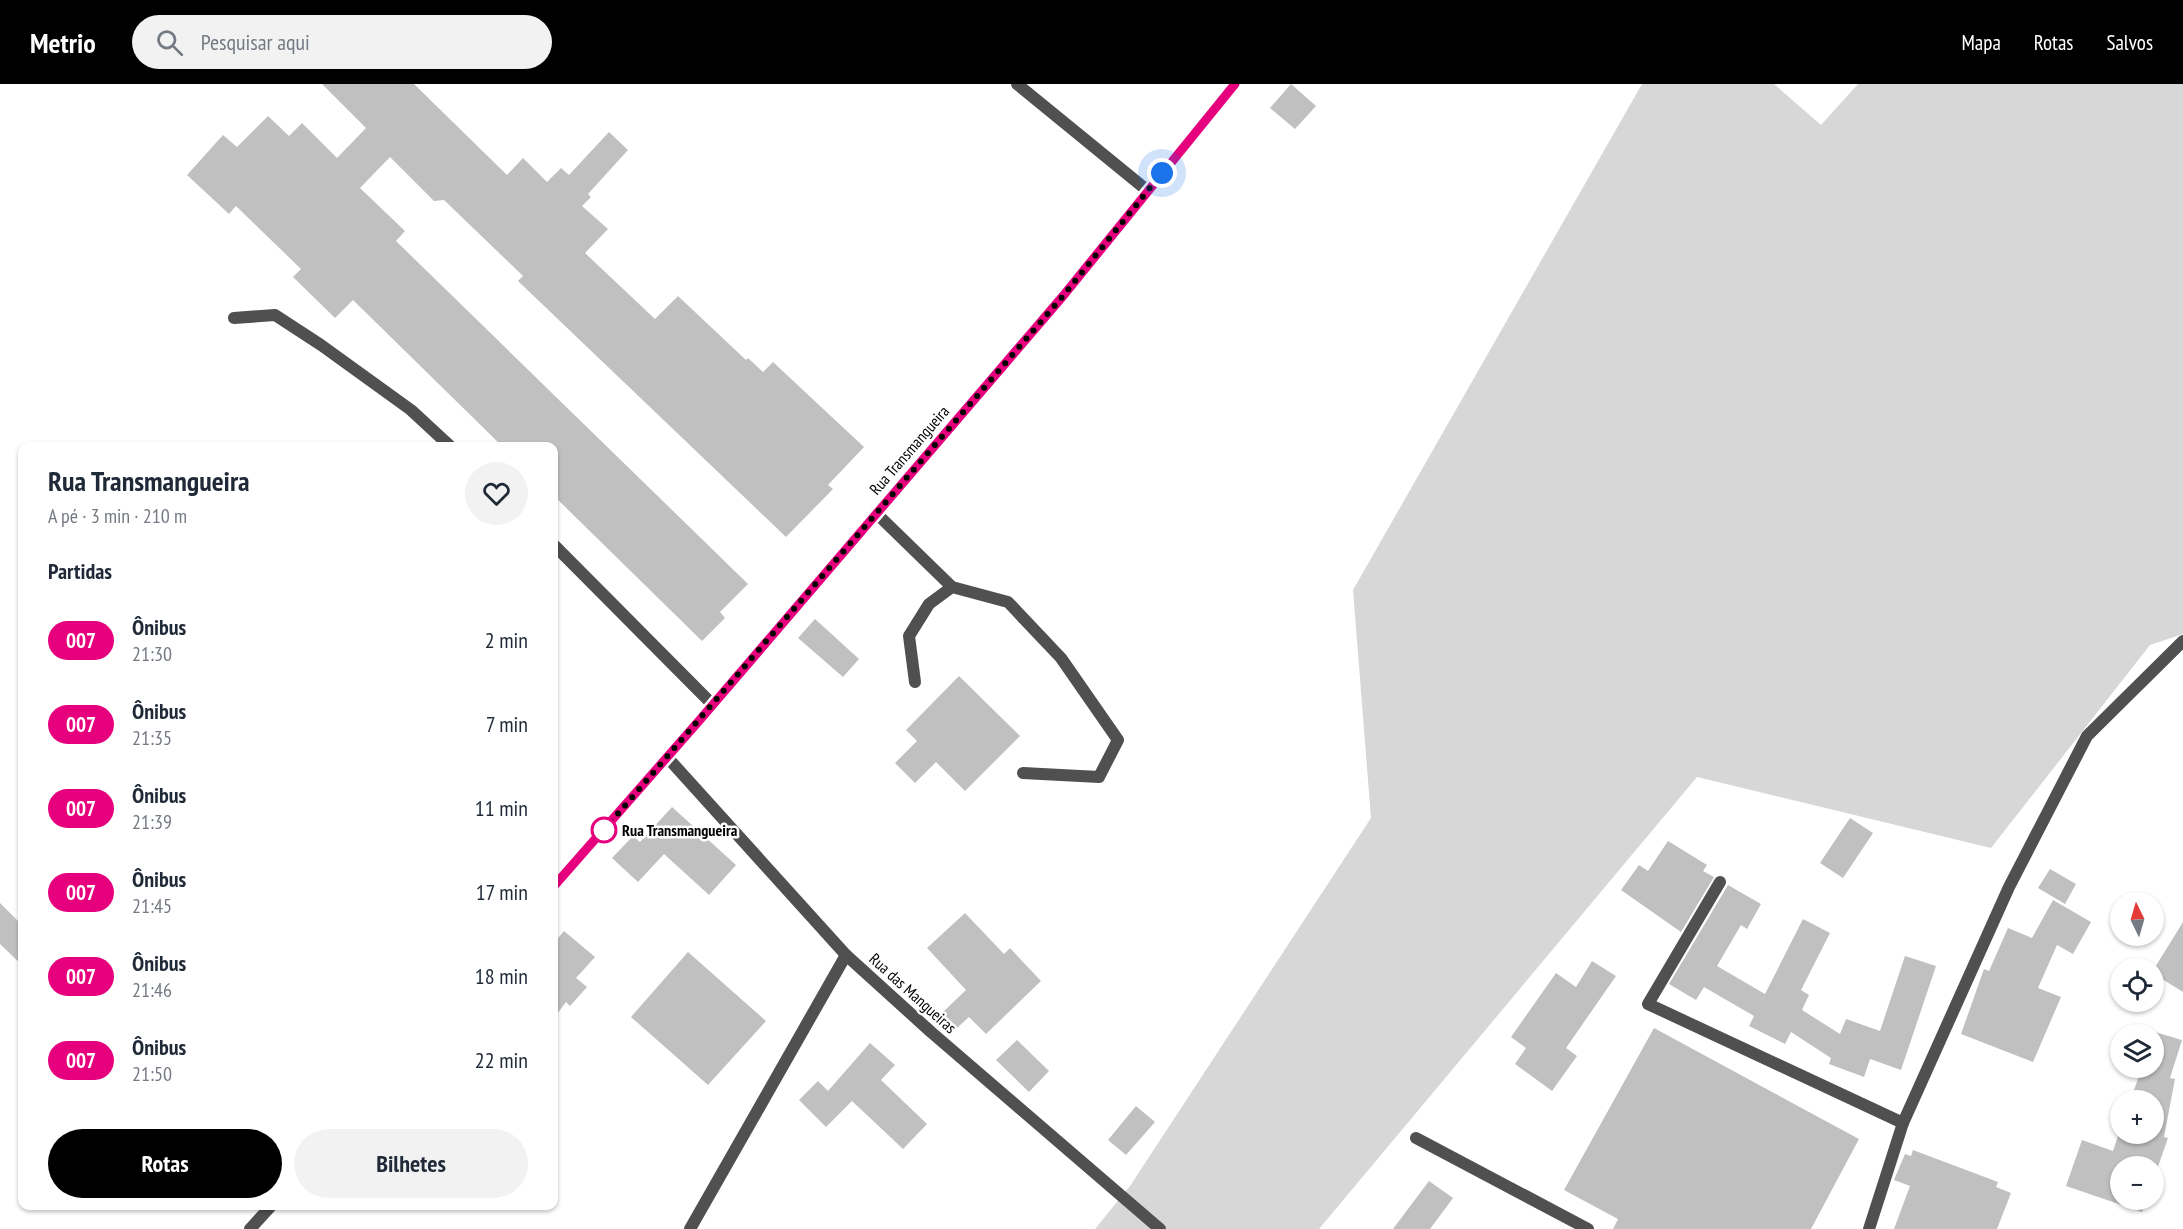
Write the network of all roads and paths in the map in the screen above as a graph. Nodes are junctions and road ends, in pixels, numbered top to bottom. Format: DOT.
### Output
graph roads {
  1 [pos="1017,84"];
  2 [pos="1235,84"];
  3 [pos="1148,191"];
  4 [pos="234,318"];
  5 [pos="446,442"];
  6 [pos="876,513"];
  7 [pos="558,549"];
  8 [pos="952,587"];
  9 [pos="2183,641"];
  10 [pos="915,682"];
  11 [pos="712,705"];
  12 [pos="667,757"];
  13 [pos="1023,773"];
  14 [pos="558,881"];
  15 [pos="1720,882"];
  16 [pos="846,955"];
  17 [pos="1903,1123"];
  18 [pos="1416,1138"];
  19 [pos="267,1210"];
  20 [pos="250,1229"];
  21 [pos="690,1229"];
  22 [pos="1160,1229"];
  23 [pos="1588,1229"];
  24 [pos="1869,1229"];
  1 -- 3 [label="street"];
  2 -- 3 [label="street, Rua Transmangueira"];
  3 -- 6 [label="street, Rua Transmangueira"];
  4 -- 5 [label="street"];
  6 -- 8 [label="street"];
  6 -- 11 [label="street, Rua Transmangueira"];
  7 -- 11 [label="street"];
  8 -- 10 [label="street"];
  8 -- 13 [label="street"];
  9 -- 17 [label="street"];
  11 -- 12 [label="street, Rua Transmangueira"];
  12 -- 14 [label="street, Rua Transmangueira"];
  12 -- 16 [label="street, Rua das Mangueiras"];
  15 -- 17 [label="street"];
  16 -- 21 [label="street"];
  16 -- 22 [label="street, Rua das Mangueiras"];
  17 -- 24 [label="street"];
  18 -- 23 [label="street"];
  19 -- 20 [label="street"];
}
